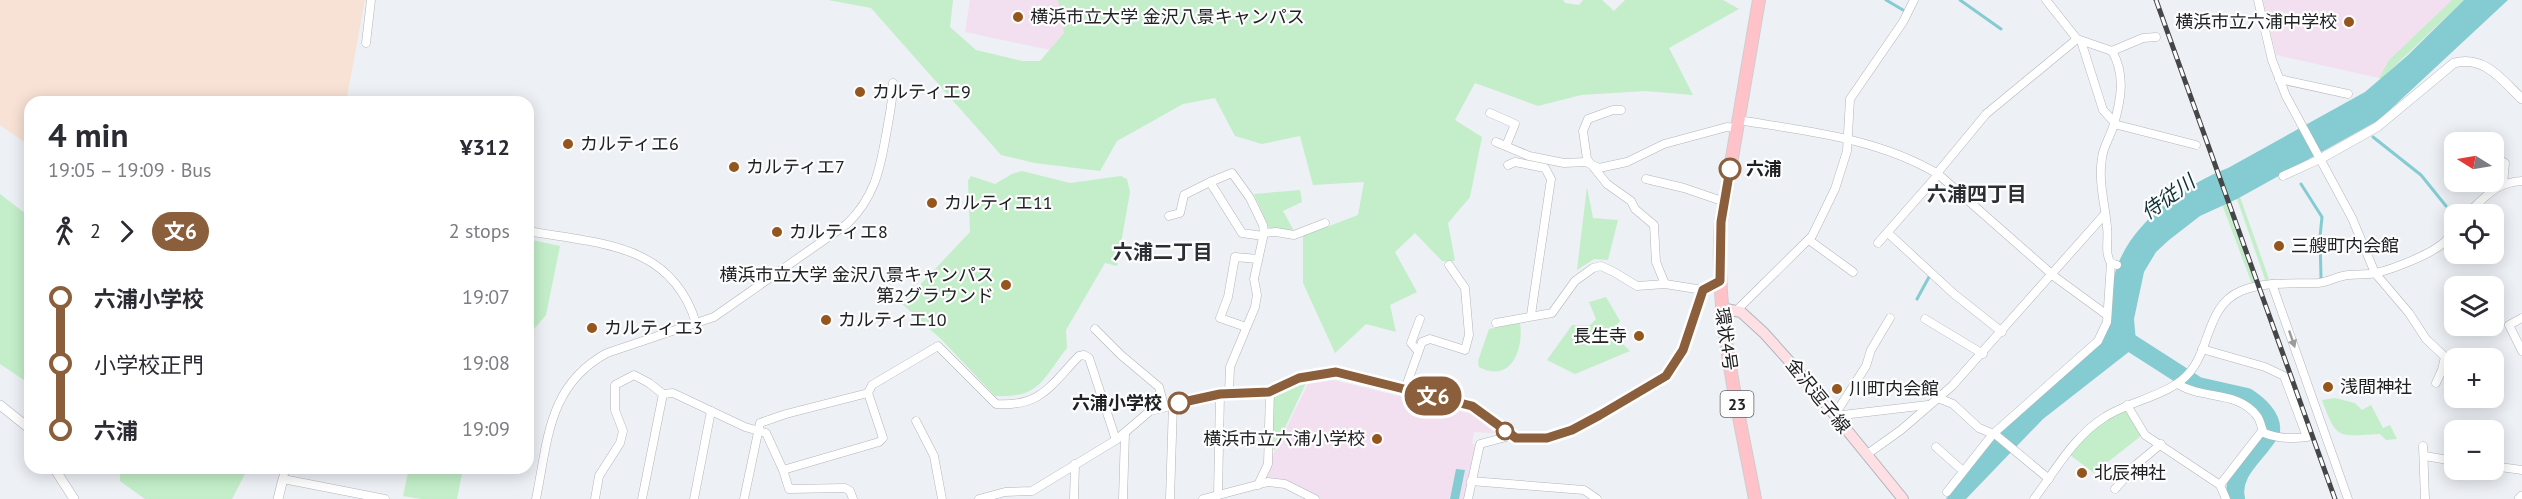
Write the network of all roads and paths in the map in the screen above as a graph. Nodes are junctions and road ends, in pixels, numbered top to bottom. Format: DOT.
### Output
graph roads {
  1 [pos="371,0"];
  2 [pos="1759,0"];
  3 [pos="1914,0"];
  4 [pos="2046,0"];
  5 [pos="2258,0"];
  6 [pos="2156,37"];
  7 [pos="2079,40"];
  8 [pos="366,44"];
  9 [pos="2112,51"];
  10 [pos="2279,79"];
  11 [pos="893,83"];
  12 [pos="2348,94"];
  13 [pos="2522,99"];
  14 [pos="1621,110"];
  15 [pos="1490,113"];
  16 [pos="2114,123"];
  17 [pos="1738,124"];
  18 [pos="1848,139"];
  19 [pos="1496,142"];
  20 [pos="2196,145"];
  21 [pos="1506,146"];
  22 [pos="2319,157"];
  23 [pos="2504,162"];
  24 [pos="1508,165"];
  25 [pos="1592,166"];
  26 [pos="1938,174"];
  27 [pos="2283,176"];
  28 [pos="1646,179"];
  29 [pos="2522,181"];
  30 [pos="1210,182"];
  31 [pos="2504,183"];
  32 [pos="2490,192"];
  33 [pos="1725,202"];
  34 [pos="2477,204"];
  35 [pos="2105,214"];
  36 [pos="1168,216"];
  37 [pos="1325,223"];
  38 [pos="534,232"];
  39 [pos="1887,233"];
  40 [pos="1263,235"];
  41 [pos="1809,240"];
  42 [pos="1878,243"];
  43 [pos="2444,243"];
  44 [pos="1258,260"];
  45 [pos="1449,265"];
  46 [pos="1853,272"];
  47 [pos="2052,273"];
  48 [pos="2375,273"];
  49 [pos="1720,281"];
  50 [pos="1665,284"];
  51 [pos="2272,284"];
  52 [pos="1703,290"];
  53 [pos="1721,308"];
  54 [pos="1737,310"];
  55 [pos="1531,315"];
  56 [pos="2107,315"];
  57 [pos="1890,318"];
  58 [pos="1925,318"];
  59 [pos="2522,318"];
  60 [pos="1420,320"];
  61 [pos="1496,322"];
  62 [pos="696,323"];
  63 [pos="1246,327"];
  64 [pos="1095,329"];
  65 [pos="2002,332"];
  66 [pos="2202,349"];
  67 [pos="1417,350"];
  68 [pos="2522,351"];
  69 [pos="1983,354"];
  70 [pos="2179,383"];
  71 [pos="2436,383"];
  72 [pos="1405,389"];
  73 [pos="1269,392"];
  74 [pos="868,393"];
  75 [pos="663,394"];
  76 [pos="1224,394"];
  77 [pos="1938,398"];
  78 [pos="1173,404"];
  79 [pos="0,405"];
  80 [pos="1930,405"];
  81 [pos="2127,405"];
  82 [pos="1164,406"];
  83 [pos="711,411"];
  84 [pos="1834,416"];
  85 [pos="916,421"];
  86 [pos="24,424"];
  87 [pos="760,431"];
  88 [pos="2263,432"];
  89 [pos="1125,433"];
  90 [pos="1994,434"];
  91 [pos="1510,436"];
  92 [pos="1116,440"];
  93 [pos="2161,444"];
  94 [pos="2423,446"];
  95 [pos="1936,447"];
  96 [pos="1866,455"];
  97 [pos="2425,456"];
  98 [pos="2444,459"];
  99 [pos="1075,464"];
  100 [pos="2504,468"];
  101 [pos="783,470"];
  102 [pos="2522,470"];
  103 [pos="1963,471"];
  104 [pos="58,474"];
  105 [pos="284,474"];
  106 [pos="283,479"];
  107 [pos="2049,479"];
  108 [pos="1471,481"];
  109 [pos="2220,484"];
  110 [pos="1258,485"];
  111 [pos="2115,489"];
  112 [pos="1947,492"];
  113 [pos="1024,495"];
  114 [pos="1218,495"];
  115 [pos="2522,496"];
  116 [pos="1900,498"];
  117 [pos="74,499"];
  118 [pos="278,499"];
  119 [pos="385,499"];
  120 [pos="536,499"];
  121 [pos="595,499"];
  122 [pos="642,499"];
  123 [pos="694,499"];
  124 [pos="744,499"];
  125 [pos="853,499"];
  126 [pos="942,499"];
  127 [pos="979,499"];
  128 [pos="1074,499"];
  129 [pos="1123,499"];
  130 [pos="1170,499"];
  131 [pos="1203,499"];
  132 [pos="1315,499"];
  133 [pos="1468,499"];
  134 [pos="1597,499"];
  135 [pos="1755,499"];
  136 [pos="2034,499"];
  137 [pos="2226,499"];
  138 [pos="2348,499"];
  139 [pos="2425,499"];
  140 [pos="2519,499"];
  1 -- 8 [label="street"];
  2 -- 17 [label="main road, 環状4号 / 23"];
  3 -- 18 [label="street"];
  4 -- 7 [label="street"];
  5 -- 10 [label="street"];
  6 -- 9 [label="street"];
  7 -- 9 [label="street"];
  7 -- 16 [label="street"];
  7 -- 26 [label="street"];
  9 -- 16 [label="street"];
  10 -- 12 [label="street"];
  10 -- 22 [label="street"];
  11 -- 62 [label="street"];
  13 -- 22 [label="street"];
  14 -- 25 [label="street"];
  15 -- 21 [label="street"];
  16 -- 20 [label="street"];
  16 -- 35 [label="street"];
  17 -- 18 [label="street"];
  17 -- 25 [label="street"];
  17 -- 33 [label="main road, 環状4号 / 23"];
  18 -- 26 [label="street"];
  18 -- 41 [label="street"];
  19 -- 21 [label="street"];
  21 -- 25 [label="street"];
  22 -- 27 [label="street"];
  22 -- 48 [label="street"];
  23 -- 31 [label="street"];
  24 -- 55 [label="street"];
  25 -- 50 [label="street"];
  26 -- 39 [label="street"];
  26 -- 47 [label="street"];
  28 -- 33 [label="street"];
  29 -- 31 [label="street"];
  30 -- 36 [label="street"];
  30 -- 40 [label="street"];
  30 -- 40 [label="street"];
  32 -- 34 [label="street"];
  33 -- 49 [label="main road, 環状4号 / 23"];
  35 -- 47 [label="street"];
  35 -- 56 [label="street"];
  37 -- 40 [label="street"];
  38 -- 62 [label="street"];
  39 -- 42 [label="street"];
  39 -- 65 [label="street"];
  40 -- 44 [label="street"];
  41 -- 46 [label="street"];
  41 -- 54 [label="street"];
  43 -- 48 [label="street"];
  44 -- 63 [label="street"];
  44 -- 63 [label="street"];
  45 -- 67 [label="street"];
  47 -- 56 [label="street"];
  47 -- 65 [label="street"];
  48 -- 51 [label="street"];
  48 -- 71 [label="street"];
  49 -- 52 [label="street"];
  49 -- 53 [label="main road, 環状4号 / 23"];
  50 -- 52 [label="street"];
  50 -- 55 [label="street"];
  51 -- 66 [label="street"];
  51 -- 138 [label="street, one-way"];
  52 -- 91 [label="street"];
  53 -- 54 [label="main road"];
  53 -- 135 [label="main road, 環状4号 / 23"];
  54 -- 84 [label="main road, 金沢逗子線"];
  55 -- 61 [label="street"];
  56 -- 90 [label="street"];
  57 -- 84 [label="street"];
  58 -- 69 [label="street"];
  59 -- 68 [label="street"];
  60 -- 67 [label="street"];
  62 -- 120 [label="street"];
  63 -- 76 [label="street"];
  64 -- 82 [label="street"];
  65 -- 69 [label="street"];
  66 -- 70 [label="street"];
  66 -- 88 [label="street"];
  67 -- 72 [label="street"];
  69 -- 77 [label="street"];
  70 -- 81 [label="street"];
  70 -- 88 [label="street"];
  72 -- 73 [label="street"];
  72 -- 91 [label="street"];
  73 -- 76 [label="street"];
  73 -- 110 [label="street"];
  74 -- 87 [label="street"];
  74 -- 92 [label="street"];
  74 -- 101 [label="street"];
  75 -- 83 [label="street"];
  75 -- 121 [label="street"];
  75 -- 122 [label="street"];
  76 -- 78 [label="street"];
  76 -- 114 [label="street"];
  77 -- 80 [label="street"];
  77 -- 90 [label="street"];
  78 -- 82 [label="street"];
  78 -- 130 [label="street"];
  79 -- 86 [label="street"];
  80 -- 84 [label="street"];
  80 -- 96 [label="street"];
  81 -- 93 [label="street"];
  81 -- 107 [label="street"];
  82 -- 89 [label="street"];
  83 -- 87 [label="street"];
  83 -- 123 [label="street"];
  84 -- 96 [label="main road, 金沢逗子線"];
  85 -- 126 [label="street"];
  87 -- 101 [label="street"];
  87 -- 124 [label="street"];
  88 -- 109 [label="street"];
  89 -- 92 [label="street"];
  89 -- 129 [label="street"];
  90 -- 103 [label="street"];
  90 -- 107 [label="street"];
  91 -- 108 [label="street"];
  92 -- 99 [label="street"];
  93 -- 109 [label="street"];
  93 -- 111 [label="street"];
  94 -- 97 [label="street"];
  95 -- 103 [label="street"];
  96 -- 116 [label="main road, 金沢逗子線"];
  97 -- 98 [label="street"];
  97 -- 139 [label="street"];
  99 -- 113 [label="street"];
  99 -- 128 [label="street"];
  100 -- 102 [label="street"];
  101 -- 125 [label="street"];
  103 -- 112 [label="street"];
  104 -- 117 [label="street"];
  105 -- 106 [label="street"];
  106 -- 118 [label="street"];
  106 -- 119 [label="street"];
  107 -- 136 [label="street"];
  108 -- 133 [label="street"];
  108 -- 134 [label="street"];
  109 -- 137 [label="street"];
  110 -- 114 [label="street"];
  110 -- 132 [label="street"];
  113 -- 127 [label="street"];
  114 -- 131 [label="street"];
  115 -- 140 [label="street"];
}
